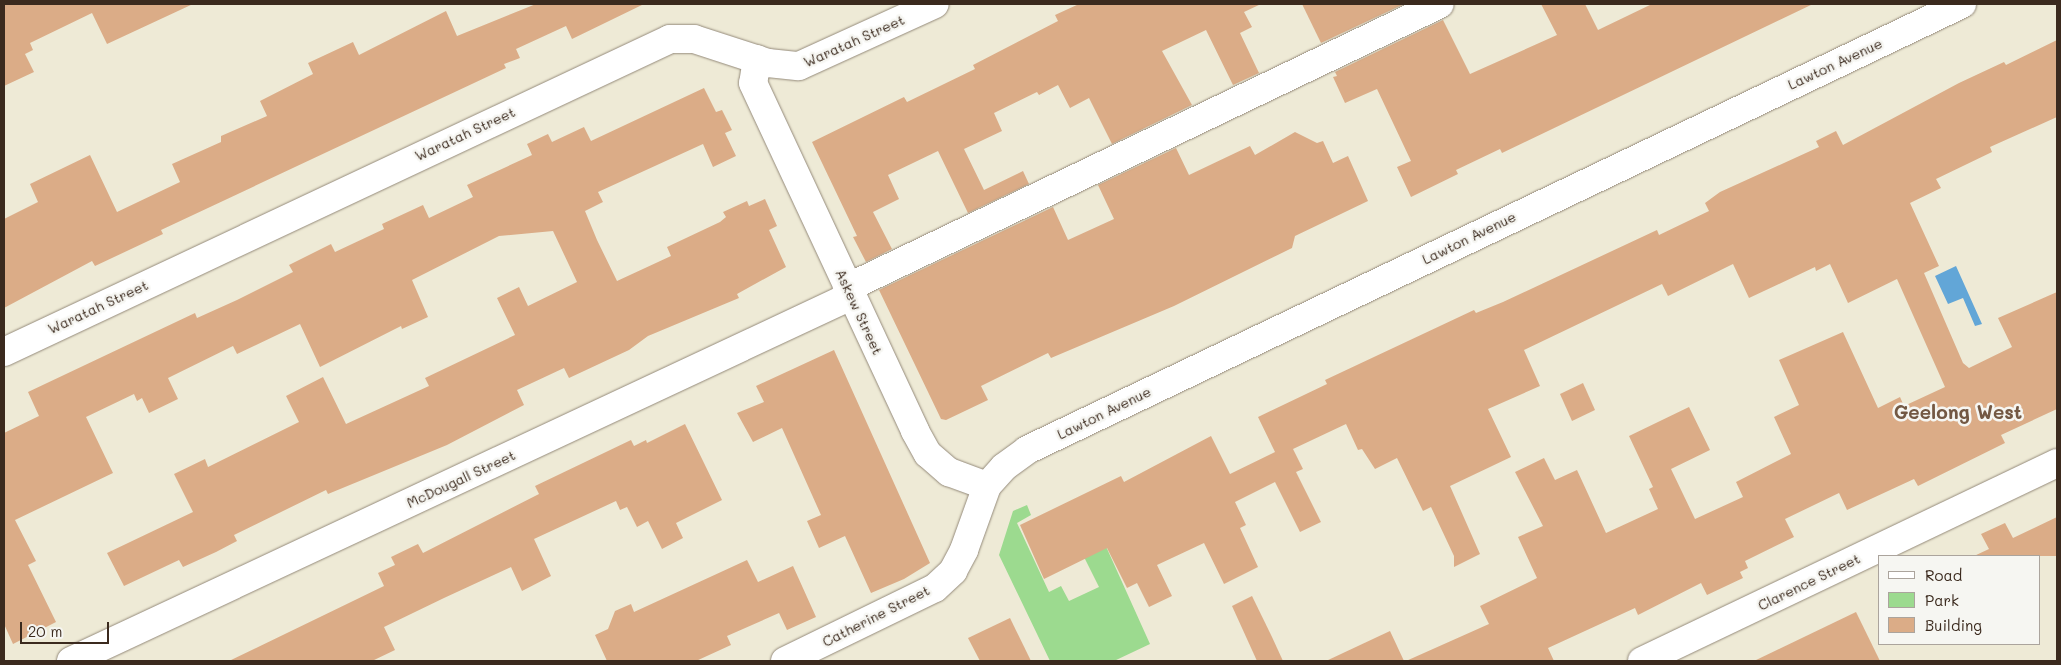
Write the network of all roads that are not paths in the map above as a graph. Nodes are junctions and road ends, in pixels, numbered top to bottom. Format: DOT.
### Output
graph roads {
  1 [pos="935,4"];
  2 [pos="1440,4"];
  3 [pos="1962,4"];
  4 [pos="757,59"];
  5 [pos="849,292"];
  6 [pos="4,352"];
  7 [pos="2057,463"];
  8 [pos="986,486"];
  9 [pos="72,661"];
  10 [pos="785,661"];
  11 [pos="1642,661"];
  1 -- 4 [label="street, Waratah Street"];
  2 -- 5 [label="street, McDougall Street"];
  3 -- 8 [label="street, Lawton Avenue"];
  4 -- 5 [label="street, Askew Street"];
  4 -- 6 [label="street, Waratah Street"];
  5 -- 8 [label="street, Askew Street"];
  5 -- 9 [label="street, McDougall Street"];
  7 -- 11 [label="street, Clarence Street"];
  8 -- 10 [label="street, Catherine Street"];
}
